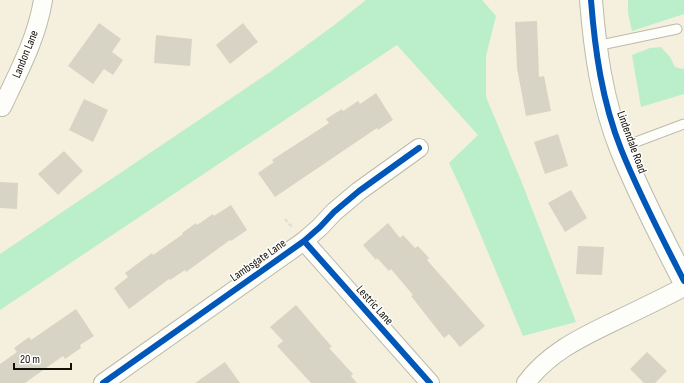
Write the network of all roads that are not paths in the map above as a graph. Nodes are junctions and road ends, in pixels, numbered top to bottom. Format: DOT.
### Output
graph roads {
  1 [pos="44,0"];
  2 [pos="591,0"];
  3 [pos="677,29"];
  4 [pos="595,47"];
  5 [pos="2,107"];
  6 [pos="684,124"];
  7 [pos="420,148"];
  8 [pos="620,148"];
  9 [pos="304,241"];
  10 [pos="684,281"];
  11 [pos="684,287"];
  12 [pos="103,383"];
  13 [pos="430,383"];
  14 [pos="526,383"];
  1 -- 5 [label="street, Landon Lane"];
  2 -- 4 [label="street, Lindendale Road"];
  3 -- 4 [label="lane"];
  4 -- 8 [label="street, Lindendale Road"];
  6 -- 8 [label="lane"];
  7 -- 9 [label="street, Lambsgate Lane"];
  8 -- 10 [label="street, Lindendale Road"];
  9 -- 12 [label="street, Lambsgate Lane"];
  9 -- 13 [label="street, Lestric Lane"];
  11 -- 14 [label="street"];
}
